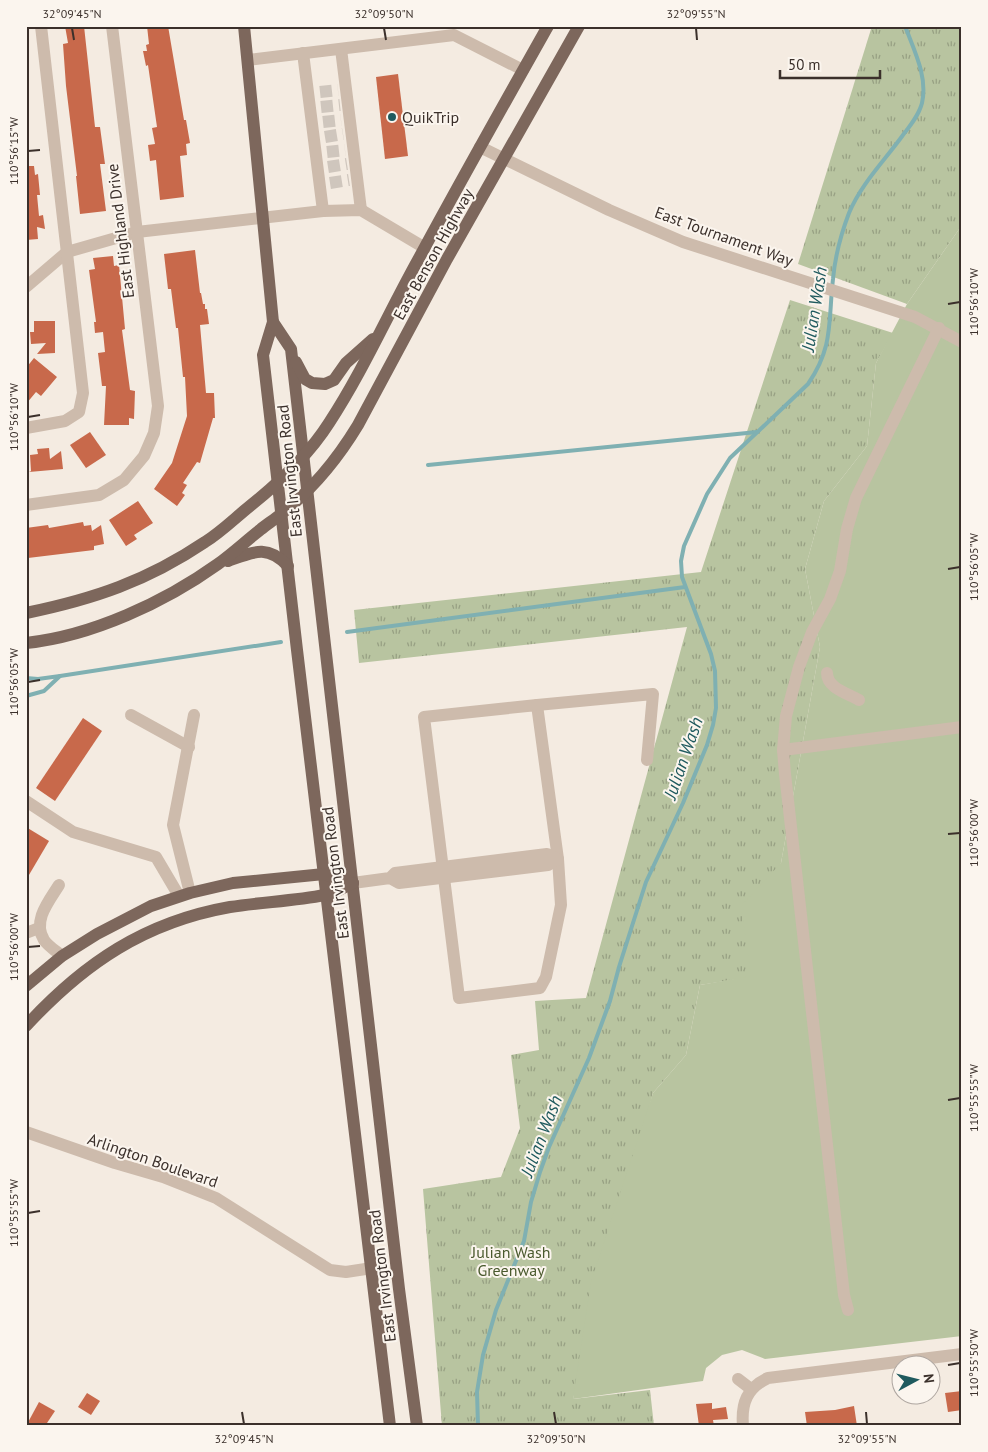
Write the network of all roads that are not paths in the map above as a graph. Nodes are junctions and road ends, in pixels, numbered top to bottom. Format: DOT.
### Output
graph roads {
  1 [pos="41,26"];
  2 [pos="112,26"];
  3 [pos="244,26"];
  4 [pos="548,26"];
  5 [pos="578,26"];
  6 [pos="341,49"];
  7 [pos="304,53"];
  8 [pos="248,60"];
  9 [pos="523,70"];
  10 [pos="480,147"];
  11 [pos="503,159"];
  12 [pos="361,210"];
  13 [pos="323,211"];
  14 [pos="263,217"];
  15 [pos="137,232"];
  16 [pos="425,248"];
  17 [pos="67,252"];
  18 [pos="26,287"];
  19 [pos="274,322"];
  20 [pos="939,328"];
  21 [pos="380,332"];
  22 [pos="962,342"];
  23 [pos="291,349"];
  24 [pos="26,428"];
  25 [pos="304,458"];
  26 [pos="278,483"];
  27 [pos="307,491"];
  28 [pos="26,505"];
  29 [pos="282,514"];
  30 [pos="218,564"];
  31 [pos="288,566"];
  32 [pos="26,613"];
  33 [pos="26,643"];
  34 [pos="827,673"];
  35 [pos="859,700"];
  36 [pos="537,706"];
  37 [pos="131,715"];
  38 [pos="194,715"];
  39 [pos="962,727"];
  40 [pos="189,747"];
  41 [pos="783,750"];
  42 [pos="647,760"];
  43 [pos="26,801"];
  44 [pos="558,859"];
  45 [pos="444,872"];
  46 [pos="324,874"];
  47 [pos="353,883"];
  48 [pos="59,885"];
  49 [pos="185,894"];
  50 [pos="327,895"];
  51 [pos="39,928"];
  52 [pos="26,933"];
  53 [pos="62,956"];
  54 [pos="26,986"];
  55 [pos="26,1026"];
  56 [pos="26,1132"];
  57 [pos="372,1268"];
  58 [pos="848,1310"];
  59 [pos="962,1354"];
  60 [pos="738,1379"];
  61 [pos="751,1389"];
  62 [pos="390,1426"];
  63 [pos="417,1426"];
  64 [pos="744,1426"];
  1 -- 17 [label="street"];
  2 -- 15 [label="street, East Highland Drive"];
  3 -- 8 [label="main road, East Irvington Road"];
  4 -- 9 [label="main road, East Benson Highway"];
  5 -- 11 [label="main road, East Benson Highway"];
  6 -- 7 [label="street"];
  6 -- 9 [label="street"];
  6 -- 12 [label="street"];
  7 -- 8 [label="street"];
  7 -- 13 [label="street"];
  8 -- 14 [label="main road, East Irvington Road"];
  9 -- 10 [label="main road, East Benson Highway"];
  10 -- 11 [label="street, East Tournament Way"];
  10 -- 16 [label="main road, East Benson Highway"];
  11 -- 20 [label="street, East Tournament Way"];
  11 -- 27 [label="main road, East Benson Highway"];
  12 -- 13 [label="street"];
  12 -- 16 [label="street"];
  13 -- 14 [label="street"];
  14 -- 15 [label="street"];
  14 -- 19 [label="main road, East Irvington Road"];
  15 -- 17 [label="street"];
  15 -- 28 [label="street, East Highland Drive"];
  16 -- 21 [label="main road, East Benson Highway"];
  17 -- 18 [label="street"];
  17 -- 24 [label="street"];
  19 -- 23 [label="main road, East Irvington Road"];
  19 -- 26 [label="main road, East Irvington Road"];
  20 -- 22 [label="street, East Tournament Way"];
  20 -- 41 [label="street"];
  21 -- 23 [label="main road"];
  21 -- 25 [label="main road, East Benson Highway"];
  23 -- 25 [label="main road, East Irvington Road"];
  25 -- 26 [label="main road, East Benson Highway"];
  25 -- 27 [label="main road, East Irvington Road"];
  26 -- 29 [label="main road, East Irvington Road"];
  26 -- 32 [label="main road, East Benson Highway"];
  27 -- 29 [label="main road, East Benson Highway"];
  27 -- 47 [label="main road, East Irvington Road"];
  29 -- 30 [label="main road, East Benson Highway"];
  29 -- 31 [label="main road, East Irvington Road"];
  30 -- 31 [label="main road"];
  30 -- 33 [label="main road"];
  31 -- 46 [label="main road, East Irvington Road"];
  34 -- 35 [label="street"];
  36 -- 42 [label="street"];
  36 -- 44 [label="street"];
  36 -- 45 [label="street"];
  37 -- 40 [label="street"];
  38 -- 40 [label="street"];
  39 -- 41 [label="street"];
  40 -- 49 [label="street"];
  41 -- 58 [label="street"];
  43 -- 49 [label="street"];
  44 -- 45 [label="street"];
  44 -- 45 [label="street"];
  45 -- 47 [label="street"];
  46 -- 47 [label="main road"];
  46 -- 49 [label="main road"];
  46 -- 50 [label="main road, East Irvington Road"];
  47 -- 50 [label="main road"];
  47 -- 63 [label="main road, East Irvington Road"];
  48 -- 51 [label="street"];
  49 -- 53 [label="main road"];
  50 -- 55 [label="main road"];
  50 -- 57 [label="main road, East Irvington Road"];
  51 -- 52 [label="street"];
  51 -- 53 [label="street"];
  53 -- 54 [label="main road"];
  56 -- 57 [label="street, Arlington Boulevard"];
  57 -- 62 [label="main road, East Irvington Road"];
  59 -- 61 [label="street"];
  60 -- 61 [label="street"];
  61 -- 64 [label="street"];
}
